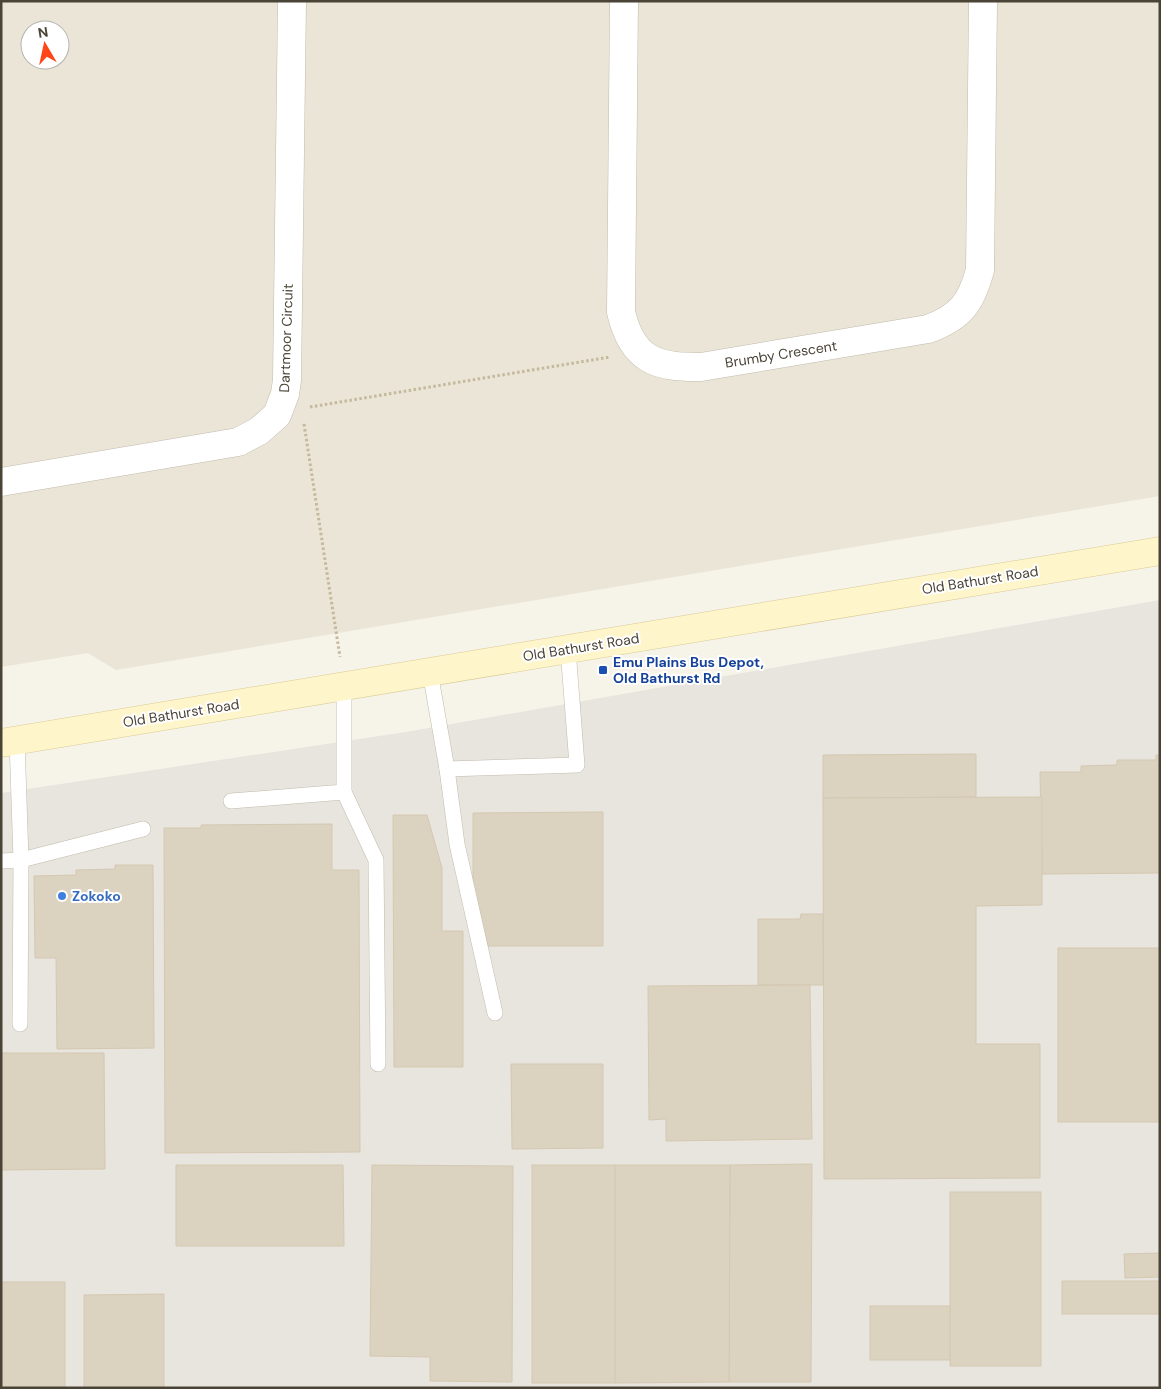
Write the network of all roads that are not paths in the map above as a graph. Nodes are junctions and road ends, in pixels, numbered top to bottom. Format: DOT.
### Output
graph roads {
  1 [pos="292,1"];
  2 [pos="624,1"];
  3 [pos="983,1"];
  4 [pos="1,482"];
  5 [pos="1160,551"];
  6 [pos="568,649"];
  7 [pos="430,672"];
  8 [pos="344,686"];
  9 [pos="9,741"];
  10 [pos="447,769"];
  11 [pos="344,792"];
  12 [pos="231,801"];
  13 [pos="143,830"];
  14 [pos="21,860"];
  15 [pos="1,861"];
  16 [pos="494,1013"];
  17 [pos="20,1024"];
  18 [pos="378,1064"];
  1 -- 4 [label="street, Dartmoor Circuit"];
  2 -- 3 [label="street, Brumby Crescent"];
  5 -- 6 [label="main road, Old Bathurst Road"];
  6 -- 7 [label="main road, Old Bathurst Road"];
  6 -- 10 [label="lane"];
  7 -- 8 [label="main road, Old Bathurst Road"];
  7 -- 10 [label="lane"];
  8 -- 9 [label="main road, Old Bathurst Road"];
  8 -- 11 [label="lane"];
  9 -- 14 [label="lane"];
  10 -- 16 [label="lane"];
  11 -- 12 [label="lane"];
  11 -- 18 [label="lane"];
  13 -- 14 [label="lane"];
  14 -- 15 [label="lane"];
  14 -- 17 [label="lane"];
}
